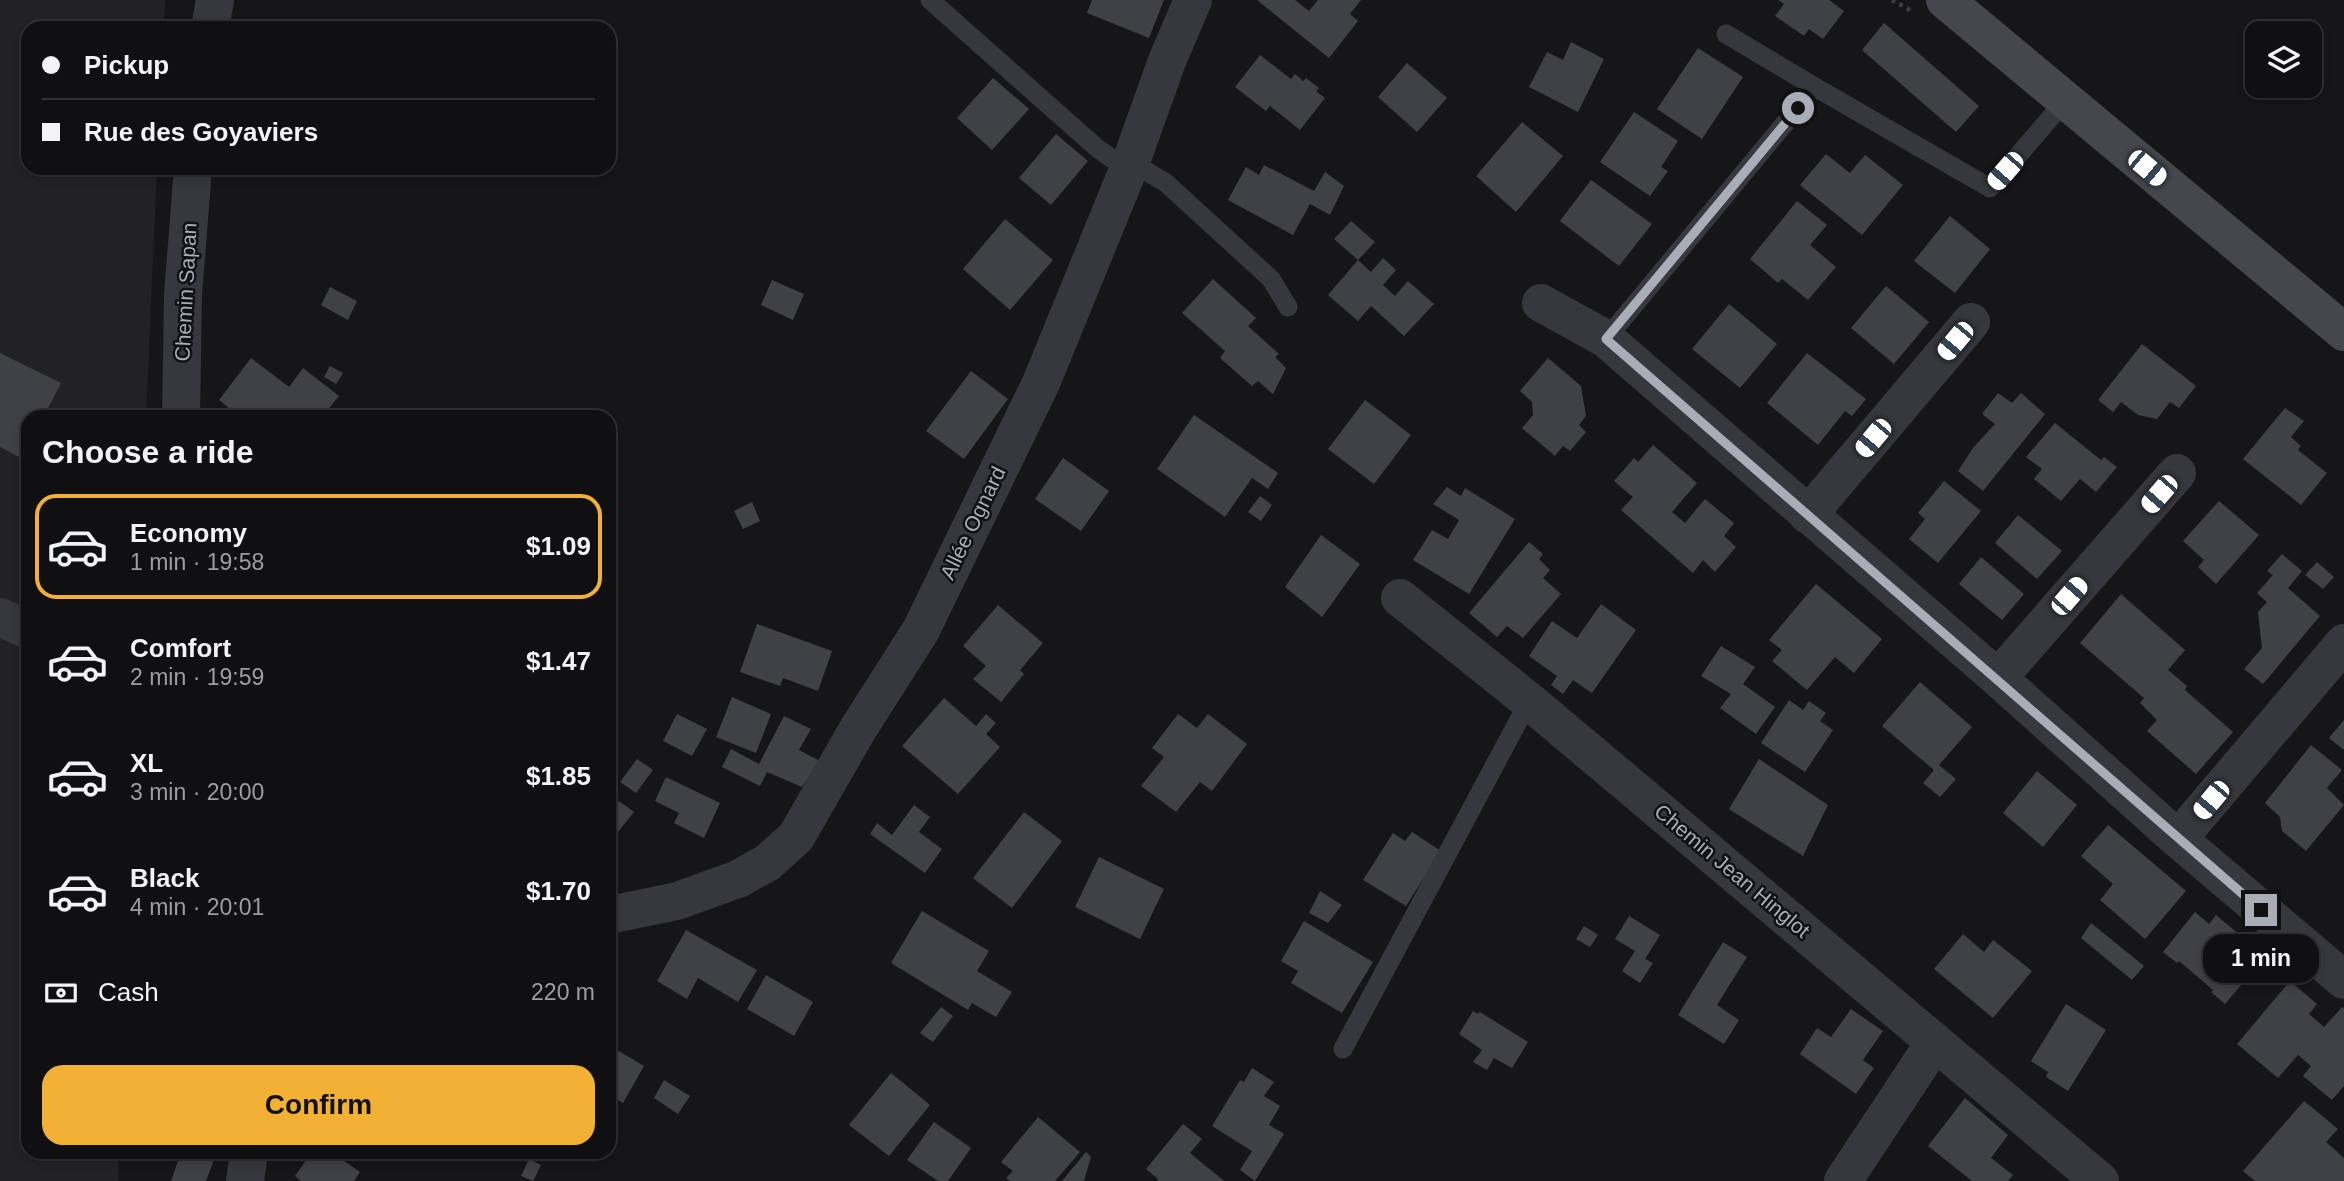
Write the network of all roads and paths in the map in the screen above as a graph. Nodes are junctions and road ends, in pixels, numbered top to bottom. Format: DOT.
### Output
graph roads {
  1 [pos="215,0"];
  2 [pos="930,0"];
  3 [pos="1193,0"];
  4 [pos="1945,0"];
  5 [pos="211,21"];
  6 [pos="1726,34"];
  7 [pos="1815,87"];
  8 [pos="2065,101"];
  9 [pos="1130,166"];
  10 [pos="192,175"];
  11 [pos="1541,303"];
  12 [pos="1289,307"];
  13 [pos="1971,322"];
  14 [pos="2344,332"];
  15 [pos="1606,339"];
  16 [pos="181,410"];
  17 [pos="2177,473"];
  18 [pos="1808,515"];
  19 [pos="1400,598"];
  20 [pos="0,617"];
  21 [pos="21,627"];
  22 [pos="2344,643"];
  23 [pos="1998,678"];
  24 [pos="1529,701"];
  25 [pos="2178,839"];
  26 [pos="616,914"];
  27 [pos="2344,981"];
  28 [pos="1935,1042"];
  29 [pos="1343,1049"];
  30 [pos="248,1159"];
  31 [pos="245,1181"];
  32 [pos="1843,1181"];
  33 [pos="2100,1181"];
  1 -- 5 [label="street"];
  2 -- 9 [label="lane"];
  3 -- 9 [label="street, Allée Ognard"];
  4 -- 8 [label="main road"];
  6 -- 7 [label="lane"];
  7 -- 8 [label="lane"];
  7 -- 15 [label="lane"];
  8 -- 14 [label="main road"];
  9 -- 12 [label="lane"];
  9 -- 26 [label="street, Allée Ognard"];
  10 -- 16 [label="street, Chemin Sapan"];
  11 -- 15 [label="street"];
  13 -- 18 [label="street"];
  15 -- 18 [label="street"];
  17 -- 23 [label="street"];
  18 -- 23 [label="street"];
  19 -- 24 [label="street, Chemin Jean Hinglot"];
  20 -- 21 [label="street"];
  22 -- 25 [label="street"];
  23 -- 25 [label="street"];
  24 -- 28 [label="street, Chemin Jean Hinglot"];
  24 -- 29 [label="lane"];
  25 -- 27 [label="street"];
  28 -- 32 [label="street"];
  28 -- 33 [label="street, Chemin Jean Hinglot"];
  30 -- 31 [label="street"];
}
